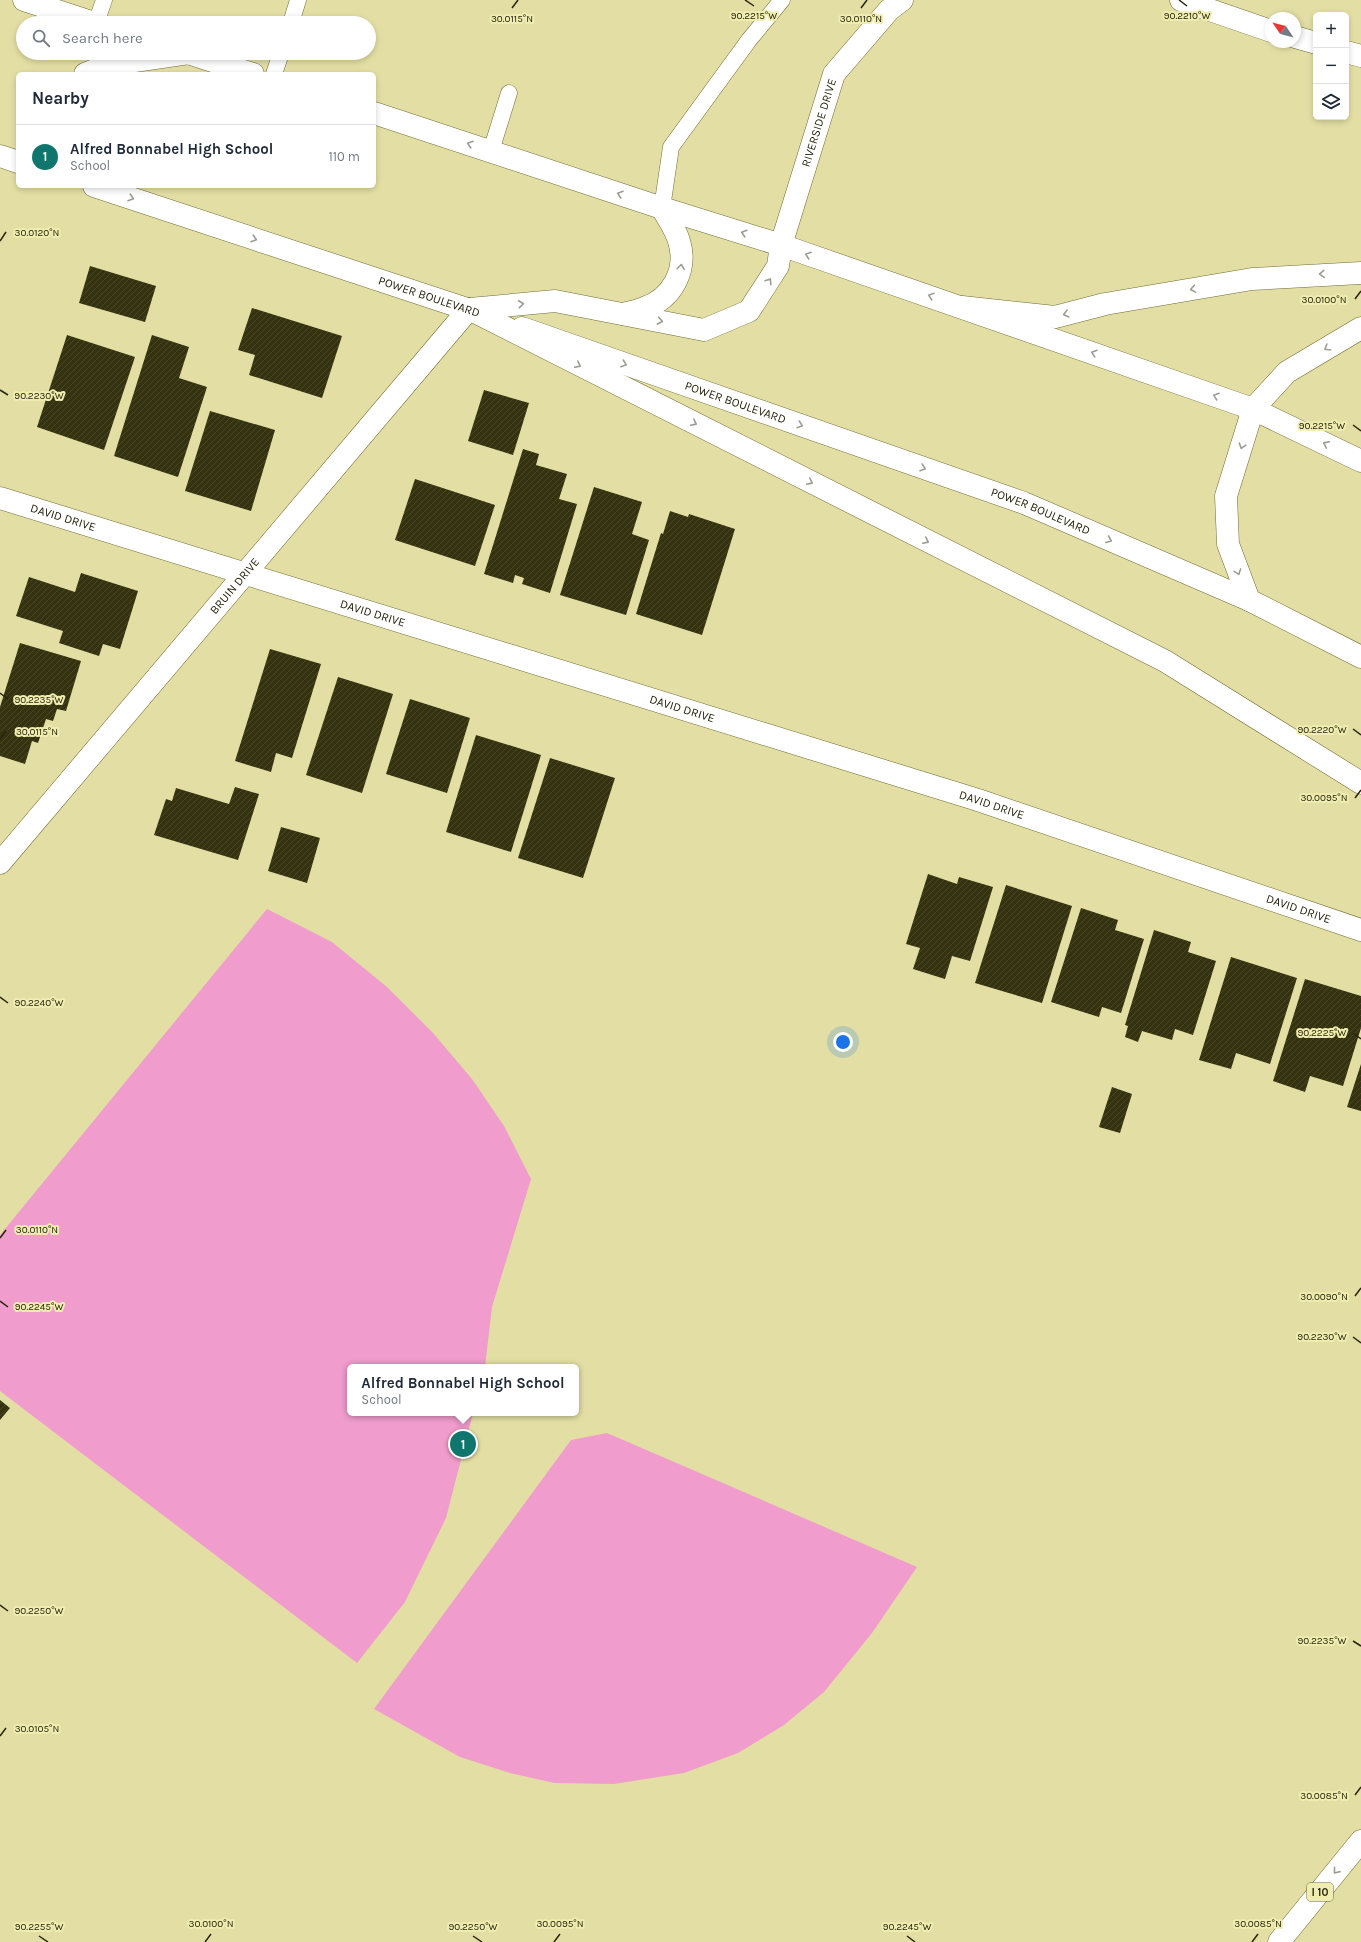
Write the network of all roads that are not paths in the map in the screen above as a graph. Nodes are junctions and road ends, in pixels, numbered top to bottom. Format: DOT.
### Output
graph roads {
  1 [pos="24,0"];
  2 [pos="104,0"];
  3 [pos="298,0"];
  4 [pos="782,0"];
  5 [pos="902,0"];
  6 [pos="1180,0"];
  7 [pos="73,16"];
  8 [pos="98,16"];
  9 [pos="293,16"];
  10 [pos="1265,29"];
  11 [pos="1301,39"];
  12 [pos="1313,42"];
  13 [pos="1349,53"];
  14 [pos="1361,56"];
  15 [pos="141,60"];
  16 [pos="210,60"];
  17 [pos="279,60"];
  18 [pos="90,72"];
  19 [pos="247,72"];
  20 [pos="275,72"];
  21 [pos="509,93"];
  22 [pos="376,114"];
  23 [pos="491,151"];
  24 [pos="0,156"];
  25 [pos="16,161"];
  26 [pos="100,188"];
  27 [pos="662,208"];
  28 [pos="781,245"];
  29 [pos="1361,272"];
  30 [pos="962,307"];
  31 [pos="469,309"];
  32 [pos="622,314"];
  33 [pos="1361,328"];
  34 [pos="1253,409"];
  35 [pos="1361,461"];
  36 [pos="0,498"];
  37 [pos="244,574"];
  38 [pos="1249,600"];
  39 [pos="1361,657"];
  40 [pos="1361,783"];
  41 [pos="0,863"];
  42 [pos="1361,930"];
  43 [pos="1361,1841"];
  44 [pos="1279,1942"];
  1 -- 7 [label="main road"];
  2 -- 8 [label="lane"];
  3 -- 9 [label="lane"];
  4 -- 27 [label="lane"];
  5 -- 28 [label="main road, RIVERSIDE DRIVE"];
  6 -- 10 [label="main road"];
  11 -- 12 [label="main road"];
  13 -- 14 [label="main road"];
  15 -- 18 [label="main road"];
  16 -- 19 [label="main road"];
  17 -- 20 [label="lane"];
  21 -- 23 [label="lane"];
  23 -- 22 [label="main road, one-way"];
  27 -- 23 [label="main road, one-way"];
  24 -- 25 [label="main road"];
  26 -- 31 [label="main road, POWER BOULEVARD, one-way"];
  28 -- 27 [label="main road, one-way"];
  32 -- 27 [label="main road, one-way"];
  30 -- 28 [label="main road, one-way"];
  32 -- 28 [label="main road, RIVERSIDE DRIVE, one-way"];
  29 -- 30 [label="main road, one-way"];
  34 -- 30 [label="main road, one-way"];
  31 -- 32 [label="main road, RIVERSIDE DRIVE, one-way"];
  31 -- 37 [label="main road, BRUIN DRIVE"];
  31 -- 38 [label="main road, POWER BOULEVARD, one-way"];
  31 -- 40 [label="main road, one-way"];
  33 -- 34 [label="main road, one-way"];
  35 -- 34 [label="main road, one-way"];
  34 -- 38 [label="main road, one-way"];
  36 -- 37 [label="main road, DAVID DRIVE"];
  37 -- 41 [label="main road, BRUIN DRIVE"];
  37 -- 42 [label="main road, DAVID DRIVE"];
  38 -- 39 [label="main road, POWER BOULEVARD"];
  43 -- 44 [label="main road, I 10, one-way"];
}
